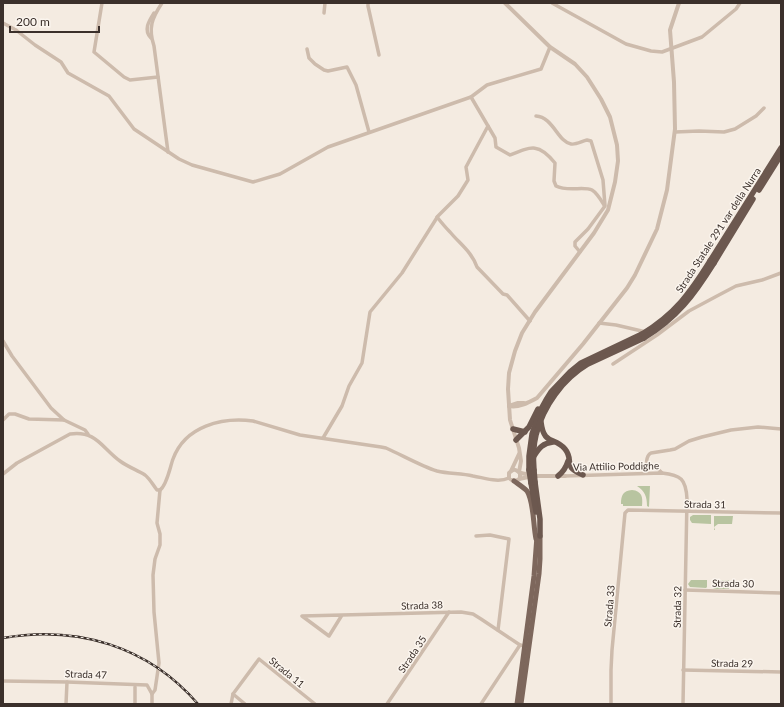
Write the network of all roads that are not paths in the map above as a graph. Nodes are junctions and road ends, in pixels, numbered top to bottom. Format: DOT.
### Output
graph roads {
  1 [pos="102,3"];
  2 [pos="161,3"];
  3 [pos="325,3"];
  4 [pos="368,3"];
  5 [pos="505,3"];
  6 [pos="552,3"];
  7 [pos="679,3"];
  8 [pos="740,3"];
  9 [pos="324,13"];
  10 [pos="3,23"];
  11 [pos="550,47"];
  12 [pos="672,48"];
  13 [pos="308,49"];
  14 [pos="378,55"];
  15 [pos="158,77"];
  16 [pos="471,97"];
  17 [pos="764,108"];
  18 [pos="536,116"];
  19 [pos="488,126"];
  20 [pos="369,132"];
  21 [pos="675,132"];
  22 [pos="781,148"];
  23 [pos="168,152"];
  24 [pos="781,155"];
  25 [pos="604,206"];
  26 [pos="437,217"];
  27 [pos="580,252"];
  28 [pos="712,262"];
  29 [pos="781,273"];
  30 [pos="530,321"];
  31 [pos="599,323"];
  32 [pos="657,335"];
  33 [pos="643,336"];
  34 [pos="3,341"];
  35 [pos="613,364"];
  36 [pos="508,389"];
  37 [pos="546,400"];
  38 [pos="519,404"];
  39 [pos="509,406"];
  40 [pos="3,420"];
  41 [pos="64,420"];
  42 [pos="510,420"];
  43 [pos="541,420"];
  44 [pos="513,429"];
  45 [pos="781,429"];
  46 [pos="525,432"];
  47 [pos="88,435"];
  48 [pos="323,438"];
  49 [pos="516,440"];
  50 [pos="554,442"];
  51 [pos="519,454"];
  52 [pos="533,457"];
  53 [pos="520,461"];
  54 [pos="569,462"];
  55 [pos="511,471"];
  56 [pos="519,472"];
  57 [pos="531,472"];
  58 [pos="662,473"];
  59 [pos="3,474"];
  60 [pos="583,475"];
  61 [pos="558,476"];
  62 [pos="565,476"];
  63 [pos="514,479"];
  64 [pos="160,490"];
  65 [pos="628,510"];
  66 [pos="687,511"];
  67 [pos="781,514"];
  68 [pos="476,536"];
  69 [pos="538,537"];
  70 [pos="685,590"];
  71 [pos="781,593"];
  72 [pos="449,612"];
  73 [pos="342,614"];
  74 [pos="498,630"];
  75 [pos="522,645"];
  76 [pos="683,670"];
  77 [pos="781,672"];
  78 [pos="3,681"];
  79 [pos="67,682"];
  80 [pos="135,687"];
  81 [pos="152,694"];
  82 [pos="233,694"];
  83 [pos="518,703"];
  84 [pos="66,704"];
  85 [pos="135,704"];
  86 [pos="152,704"];
  87 [pos="231,704"];
  88 [pos="245,704"];
  89 [pos="315,704"];
  90 [pos="388,704"];
  91 [pos="481,704"];
  92 [pos="611,704"];
  93 [pos="683,704"];
  1 -- 15 [label="street"];
  2 -- 15 [label="street"];
  3 -- 9 [label="street"];
  4 -- 14 [label="street"];
  5 -- 11 [label="street"];
  6 -- 12 [label="street"];
  7 -- 12 [label="street"];
  8 -- 12 [label="street"];
  10 -- 23 [label="street"];
  11 -- 16 [label="street"];
  11 -- 27 [label="street"];
  12 -- 21 [label="street"];
  13 -- 20 [label="street"];
  15 -- 23 [label="street"];
  16 -- 19 [label="street"];
  16 -- 20 [label="street"];
  17 -- 21 [label="street"];
  18 -- 25 [label="street"];
  19 -- 25 [label="street"];
  19 -- 26 [label="street"];
  20 -- 23 [label="street"];
  21 -- 31 [label="street"];
  22 -- 28 [label="highway, Strada Statale 291 var della Nurra"];
  24 -- 28 [label="highway, Strada Statale 291 var della Nurra"];
  25 -- 27 [label="street"];
  26 -- 30 [label="street"];
  26 -- 48 [label="street"];
  27 -- 30 [label="street"];
  28 -- 33 [label="highway, Strada Statale 291 var della Nurra, bridge"];
  29 -- 32 [label="street"];
  30 -- 36 [label="street"];
  31 -- 32 [label="street"];
  31 -- 38 [label="street"];
  32 -- 35 [label="street"];
  33 -- 37 [label="highway, Strada Statale 291 var della Nurra"];
  33 -- 43 [label="highway, Strada Statale 291 var della Nurra"];
  34 -- 41 [label="street"];
  36 -- 38 [label="street"];
  36 -- 39 [label="street"];
  37 -- 46 [label="highway"];
  37 -- 57 [label="highway, Strada Statale 291 var della Nurra"];
  38 -- 39 [label="street"];
  38 -- 42 [label="street"];
  39 -- 42 [label="street"];
  40 -- 41 [label="street"];
  41 -- 47 [label="street"];
  42 -- 44 [label="street"];
  43 -- 50 [label="highway"];
  43 -- 52 [label="highway, Strada Statale 291 var della Nurra"];
  44 -- 46 [label="highway"];
  44 -- 49 [label="street"];
  45 -- 58 [label="street"];
  46 -- 49 [label="highway"];
  47 -- 59 [label="street"];
  47 -- 64 [label="street"];
  48 -- 63 [label="street"];
  48 -- 64 [label="street"];
  49 -- 51 [label="street"];
  50 -- 52 [label="highway"];
  50 -- 54 [label="highway"];
  51 -- 53 [label="street"];
  51 -- 55 [label="street"];
  52 -- 57 [label="highway, Strada Statale 291 var della Nurra"];
  53 -- 56 [label="street"];
  53 -- 57 [label="street"];
  54 -- 60 [label="highway"];
  54 -- 61 [label="highway"];
  54 -- 62 [label="highway"];
  55 -- 56 [label="street"];
  55 -- 63 [label="street"];
  56 -- 57 [label="street"];
  56 -- 63 [label="street"];
  57 -- 61 [label="street"];
  57 -- 63 [label="street"];
  57 -- 69 [label="highway, Strada Statale 291 var della Nurra, bridge"];
  58 -- 60 [label="street, Via Attilio Poddighe"];
  58 -- 66 [label="street, Via Attilio Poddighe"];
  60 -- 62 [label="street, Via Attilio Poddighe"];
  61 -- 62 [label="street"];
  63 -- 69 [label="main road"];
  64 -- 81 [label="street"];
  65 -- 66 [label="street, Strada 31"];
  65 -- 92 [label="street, Strada 33"];
  66 -- 67 [label="street, Strada 31"];
  66 -- 70 [label="street, Strada 32"];
  68 -- 74 [label="street"];
  69 -- 75 [label="main road, Strada Statale 291 var della Nurra"];
  69 -- 83 [label="main road, Strada Statale 291 var della Nurra"];
  70 -- 71 [label="street, Strada 30"];
  70 -- 76 [label="street, Strada 32"];
  72 -- 73 [label="street, Strada 38"];
  72 -- 74 [label="street, Strada 38"];
  72 -- 90 [label="street, Strada 35"];
  73 -- 73 [label="street, Strada 38"];
  74 -- 75 [label="street, Strada 38"];
  75 -- 83 [label="main road, Strada Statale 291 var della Nurra"];
  75 -- 91 [label="street"];
  76 -- 77 [label="street, Strada 29"];
  76 -- 93 [label="street, Strada 32"];
  78 -- 79 [label="street, Strada 47"];
  79 -- 81 [label="street, Strada 47"];
  79 -- 84 [label="street"];
  80 -- 85 [label="street"];
  81 -- 86 [label="street"];
  82 -- 87 [label="street"];
  82 -- 88 [label="street"];
  82 -- 89 [label="street, Strada 11"];
}
